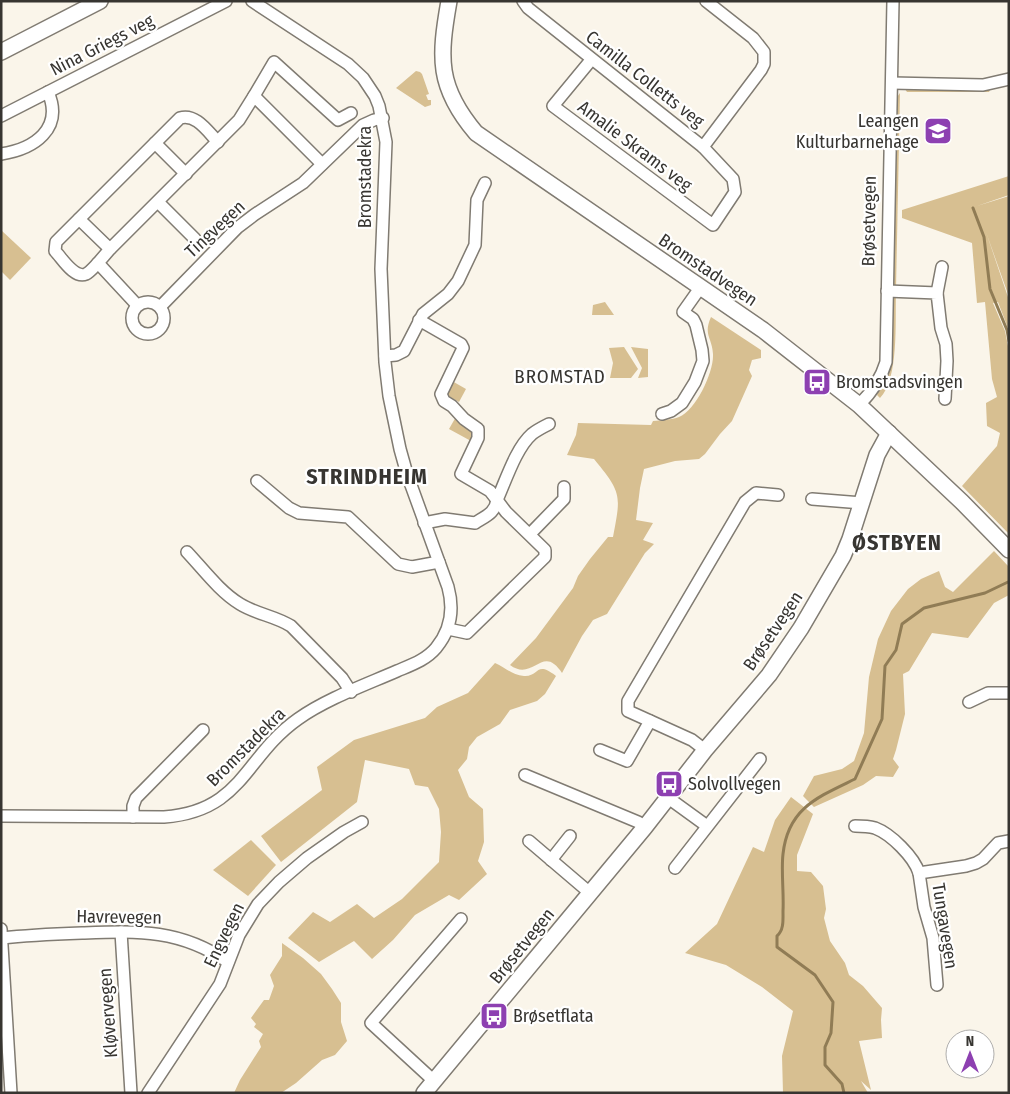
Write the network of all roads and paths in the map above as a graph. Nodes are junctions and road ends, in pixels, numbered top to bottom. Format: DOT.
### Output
graph roads {
  1 [pos="100,1"];
  2 [pos="226,1"];
  3 [pos="252,1"];
  4 [pos="449,1"];
  5 [pos="523,1"];
  6 [pos="706,1"];
  7 [pos="894,1"];
  8 [pos="3,47"];
  9 [pos="591,60"];
  10 [pos="1009,79"];
  11 [pos="892,83"];
  12 [pos="48,92"];
  13 [pos="254,96"];
  14 [pos="351,113"];
  15 [pos="1,116"];
  16 [pos="383,118"];
  17 [pos="218,142"];
  18 [pos="155,143"];
  19 [pos="703,148"];
  20 [pos="1,154"];
  21 [pos="322,164"];
  22 [pos="186,174"];
  23 [pos="485,184"];
  24 [pos="735,192"];
  25 [pos="158,202"];
  26 [pos="79,219"];
  27 [pos="195,239"];
  28 [pos="110,249"];
  29 [pos="98,263"];
  30 [pos="942,267"];
  31 [pos="700,288"];
  32 [pos="887,291"];
  33 [pos="937,293"];
  34 [pos="137,305"];
  35 [pos="160,306"];
  36 [pos="419,320"];
  37 [pos="385,356"];
  38 [pos="945,399"];
  39 [pos="859,405"];
  40 [pos="662,414"];
  41 [pos="549,424"];
  42 [pos="894,437"];
  43 [pos="257,481"];
  44 [pos="564,487"];
  45 [pos="778,494"];
  46 [pos="812,499"];
  47 [pos="497,500"];
  48 [pos="862,503"];
  49 [pos="424,523"];
  50 [pos="530,534"];
  51 [pos="1009,550"];
  52 [pos="187,552"];
  53 [pos="439,562"];
  54 [pos="448,629"];
  55 [pos="351,692"];
  56 [pos="1009,693"];
  57 [pos="969,702"];
  58 [pos="650,721"];
  59 [pos="203,730"];
  60 [pos="600,750"];
  61 [pos="705,750"];
  62 [pos="760,758"];
  63 [pos="525,775"];
  64 [pos="667,797"];
  65 [pos="1,816"];
  66 [pos="133,817"];
  67 [pos="362,822"];
  68 [pos="706,826"];
  69 [pos="855,826"];
  70 [pos="645,827"];
  71 [pos="570,836"];
  72 [pos="528,841"];
  73 [pos="1009,841"];
  74 [pos="551,860"];
  75 [pos="675,868"];
  76 [pos="919,873"];
  77 [pos="590,893"];
  78 [pos="461,919"];
  79 [pos="121,932"];
  80 [pos="2,934"];
  81 [pos="228,962"];
  82 [pos="937,985"];
  83 [pos="434,1081"];
  84 [pos="11,1093"];
  85 [pos="131,1093"];
  86 [pos="148,1093"];
  87 [pos="424,1093"];
  1 -- 8 [label="street"];
  2 -- 12 [label="street, Nina Griegs veg"];
  3 -- 16 [label="street, Bromstadekra"];
  4 -- 31 [label="street, Bromstadvegen"];
  5 -- 9 [label="street, Camilla Colletts veg"];
  6 -- 19 [label="street"];
  7 -- 11 [label="street, Brøsetvegen"];
  9 -- 19 [label="street, Camilla Colletts veg"];
  9 -- 24 [label="street, Amalie Skrams veg"];
  10 -- 11 [label="street"];
  11 -- 32 [label="street, Brøsetvegen"];
  12 -- 15 [label="street, Nina Griegs veg"];
  12 -- 20 [label="street, Nina Griegs veg"];
  13 -- 14 [label="street"];
  13 -- 17 [label="street"];
  13 -- 21 [label="street"];
  16 -- 21 [label="street, Tingvegen"];
  16 -- 37 [label="street, Bromstadekra"];
  17 -- 18 [label="street"];
  17 -- 22 [label="street"];
  18 -- 22 [label="street"];
  18 -- 26 [label="street"];
  19 -- 24 [label="street, Camilla Colletts veg"];
  21 -- 35 [label="street, Tingvegen"];
  22 -- 25 [label="street"];
  23 -- 36 [label="street"];
  25 -- 27 [label="street, Tingvegen"];
  25 -- 28 [label="street"];
  26 -- 28 [label="street"];
  26 -- 29 [label="street"];
  28 -- 29 [label="street"];
  29 -- 34 [label="street"];
  30 -- 33 [label="street"];
  31 -- 39 [label="street, Bromstadvegen"];
  31 -- 40 [label="street"];
  32 -- 33 [label="street, Brøsetvegen"];
  32 -- 39 [label="street, Brøsetvegen"];
  33 -- 38 [label="street"];
  34 -- 35 [label="street"];
  34 -- 35 [label="street"];
  36 -- 37 [label="street"];
  36 -- 47 [label="street"];
  37 -- 49 [label="street, Bromstadekra"];
  39 -- 42 [label="street, Bromstadvegen"];
  41 -- 47 [label="street"];
  42 -- 48 [label="street, Brøsetvegen"];
  42 -- 51 [label="street, Bromstadvegen"];
  43 -- 53 [label="street"];
  44 -- 50 [label="street"];
  45 -- 58 [label="street"];
  46 -- 48 [label="street"];
  47 -- 49 [label="street"];
  47 -- 50 [label="street"];
  48 -- 61 [label="street, Brøsetvegen"];
  49 -- 53 [label="street, Bromstadekra"];
  50 -- 54 [label="street"];
  52 -- 55 [label="street"];
  53 -- 54 [label="street, Bromstadekra"];
  54 -- 55 [label="street, Bromstadekra"];
  55 -- 66 [label="street, Bromstadekra"];
  56 -- 57 [label="street"];
  58 -- 60 [label="street"];
  58 -- 61 [label="street"];
  59 -- 66 [label="street"];
  61 -- 64 [label="street, Brøsetvegen"];
  62 -- 68 [label="street"];
  63 -- 70 [label="street"];
  64 -- 68 [label="street"];
  64 -- 70 [label="street, Brøsetvegen"];
  65 -- 66 [label="street, Bromstadekra"];
  67 -- 81 [label="street, Engvegen"];
  68 -- 75 [label="street"];
  69 -- 76 [label="street, Tungavegen"];
  70 -- 77 [label="street, Brøsetvegen"];
  71 -- 74 [label="street"];
  72 -- 74 [label="street"];
  73 -- 76 [label="street, Tungavegen"];
  74 -- 77 [label="street"];
  76 -- 82 [label="street, Tungavegen"];
  77 -- 83 [label="street, Brøsetvegen"];
  78 -- 83 [label="street"];
  79 -- 80 [label="street, Havrevegen"];
  79 -- 81 [label="street, Havrevegen"];
  79 -- 85 [label="street, Kløvervegen"];
  80 -- 84 [label="street"];
  81 -- 86 [label="street, Engvegen"];
  83 -- 87 [label="street, Brøsetvegen"];
}
